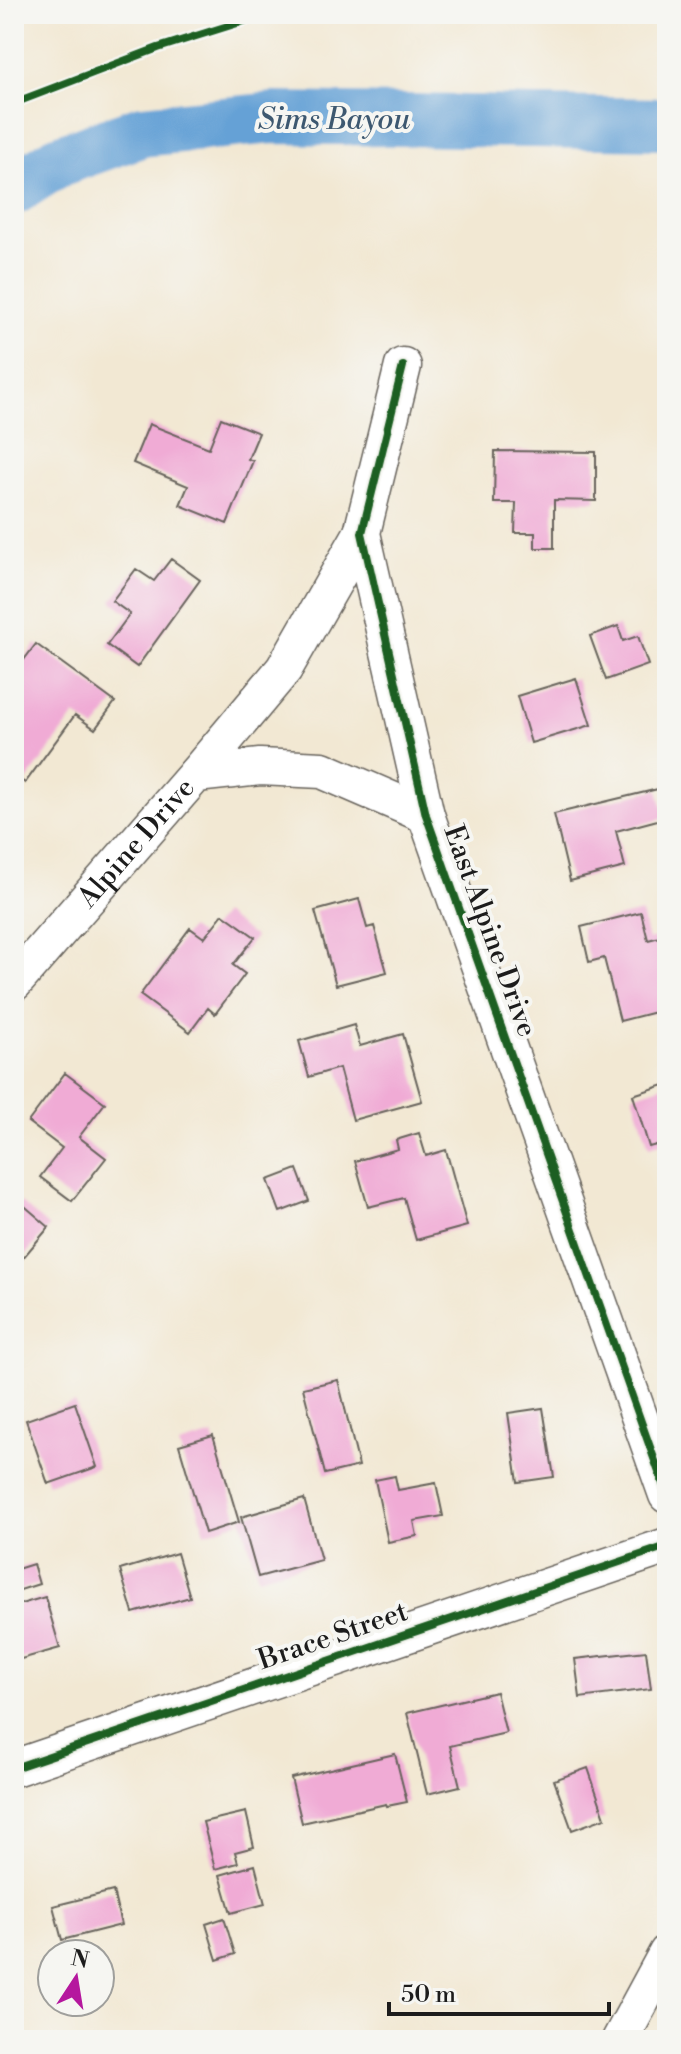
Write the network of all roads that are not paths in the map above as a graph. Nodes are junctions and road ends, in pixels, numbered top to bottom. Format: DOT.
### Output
graph roads {
  1 [pos="403,366"];
  2 [pos="362,533"];
  3 [pos="196,774"];
  4 [pos="426,815"];
  5 [pos="14,983"];
  6 [pos="667,1495"];
  7 [pos="667,1546"];
  8 [pos="14,1768"];
  9 [pos="667,1953"];
  10 [pos="620,2040"];
  1 -- 2 [label="street, East Alpine Drive"];
  2 -- 3 [label="street"];
  2 -- 4 [label="street, East Alpine Drive"];
  3 -- 4 [label="street, Alpine Drive"];
  3 -- 5 [label="street, Alpine Drive"];
  4 -- 6 [label="street, East Alpine Drive"];
  7 -- 8 [label="street, Brace Street"];
  9 -- 10 [label="street"];
}
